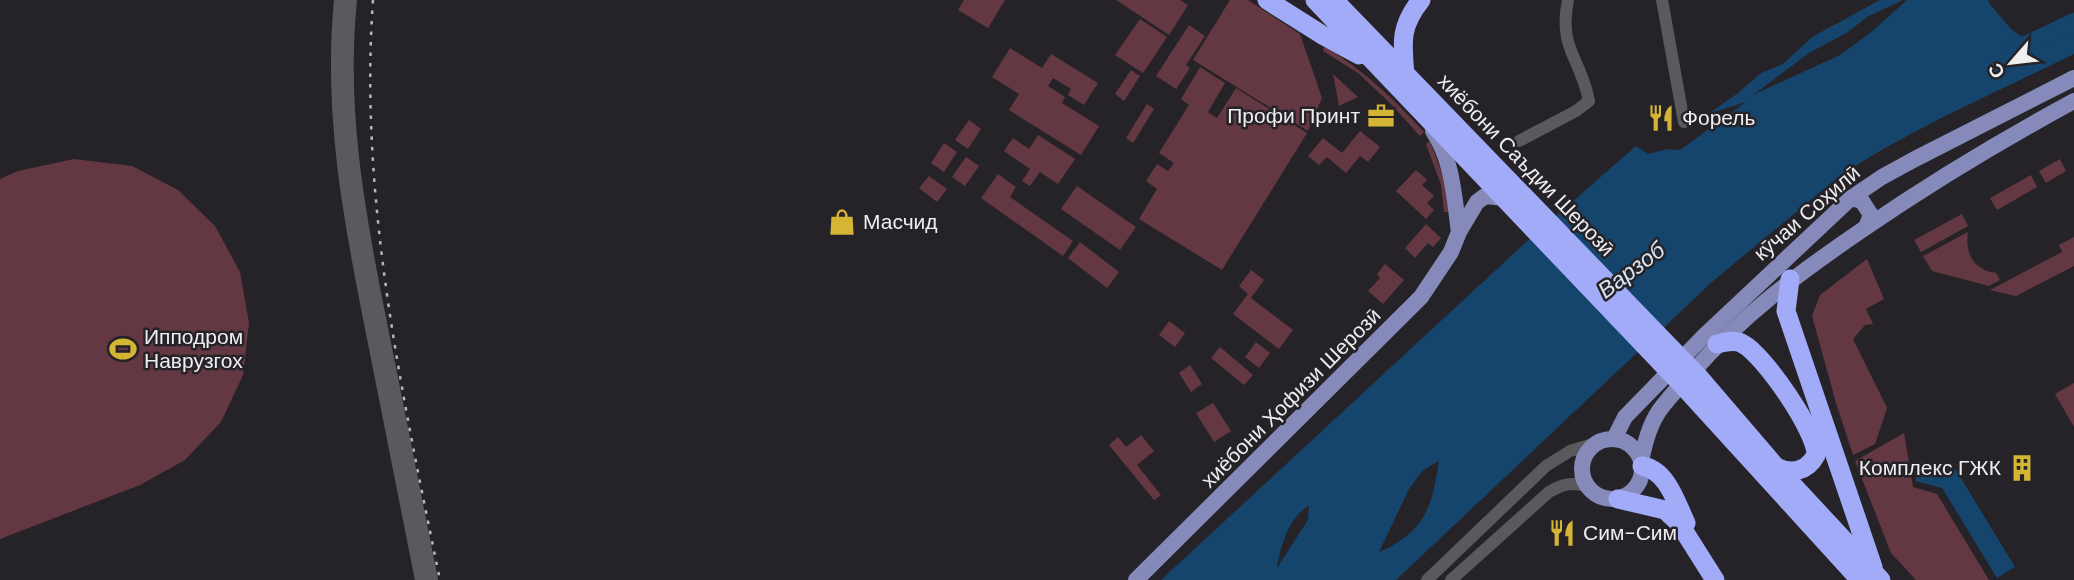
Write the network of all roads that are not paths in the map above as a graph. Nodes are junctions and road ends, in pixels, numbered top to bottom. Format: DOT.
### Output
graph roads {
  1 [pos="340,0"];
  2 [pos="351,0"];
  3 [pos="1267,0"];
  4 [pos="1315,0"];
  5 [pos="1334,0"];
  6 [pos="1422,0"];
  7 [pos="1568,0"];
  8 [pos="1662,0"];
  9 [pos="1373,62"];
  10 [pos="1405,74"];
  11 [pos="2074,78"];
  12 [pos="2074,101"];
  13 [pos="1432,111"];
  14 [pos="1684,122"];
  15 [pos="1519,141"];
  16 [pos="1915,159"];
  17 [pos="1926,188"];
  18 [pos="1504,198"];
  19 [pos="1851,198"];
  20 [pos="1538,221"];
  21 [pos="1866,227"];
  22 [pos="1459,232"];
  23 [pos="1790,279"];
  24 [pos="1717,344"];
  25 [pos="385,373"];
  26 [pos="1691,382"];
  27 [pos="1614,439"];
  28 [pos="1595,443"];
  29 [pos="1641,463"];
  30 [pos="1776,467"];
  31 [pos="1587,486"];
  32 [pos="1618,499"];
  33 [pos="414,519"];
  34 [pos="1696,547"];
  35 [pos="1863,576"];
  36 [pos="421,580"];
  37 [pos="432,580"];
  38 [pos="1136,580"];
  39 [pos="1427,580"];
  40 [pos="1451,580"];
  41 [pos="1715,580"];
  1 -- 25 [label="street"];
  2 -- 25 [label="street"];
  3 -- 9 [label="highway"];
  4 -- 9 [label="highway, хиёбони Саъдии Шерозӣ"];
  5 -- 10 [label="highway, хиёбони Саъдии Шерозӣ"];
  6 -- 10 [label="highway"];
  7 -- 15 [label="street"];
  8 -- 14 [label="street"];
  9 -- 13 [label="highway, хиёбони Саъдии Шерозӣ"];
  10 -- 13 [label="highway, хиёбони Саъдии Шерозӣ"];
  11 -- 16 [label="main road, кӯчаи Соҳилӣ"];
  12 -- 17 [label="main road, кӯчаи Соҳилӣ"];
  13 -- 18 [label="highway, хиёбони Саъдии Шерозӣ"];
  13 -- 20 [label="highway, хиёбони Саъдии Шерозӣ"];
  13 -- 22 [label="main road"];
  16 -- 17 [label="main road"];
  16 -- 19 [label="main road, кӯчаи Соҳилӣ"];
  17 -- 21 [label="main road, кӯчаи Соҳилӣ"];
  18 -- 20 [label="highway, хиёбони Саъдии Шерозӣ"];
  18 -- 22 [label="main road, хиёбони Ҳофизи Шерозӣ"];
  19 -- 21 [label="main road"];
  19 -- 27 [label="main road, кӯчаи Соҳилӣ"];
  20 -- 26 [label="highway, хиёбони Саъдии Шерозӣ"];
  21 -- 23 [label="main road, кӯчаи Соҳилӣ"];
  22 -- 38 [label="main road, хиёбони Ҳофизи Шерозӣ"];
  23 -- 24 [label="main road, кӯчаи Соҳилӣ"];
  23 -- 35 [label="highway"];
  24 -- 29 [label="main road, кӯчаи Соҳилӣ"];
  24 -- 30 [label="highway"];
  25 -- 33 [label="street"];
  26 -- 30 [label="highway, хиёбони Саъдии Шерозӣ"];
  26 -- 35 [label="highway, хиёбони Саъдии Шерозӣ"];
  27 -- 28 [label="main road"];
  27 -- 29 [label="main road"];
  28 -- 31 [label="main road"];
  28 -- 39 [label="street"];
  29 -- 32 [label="main road"];
  29 -- 34 [label="highway"];
  30 -- 35 [label="highway, хиёбони Саъдии Шерозӣ"];
  31 -- 32 [label="main road"];
  31 -- 40 [label="street"];
  32 -- 34 [label="highway"];
  33 -- 36 [label="street"];
  33 -- 37 [label="street"];
  34 -- 41 [label="highway"];
}
